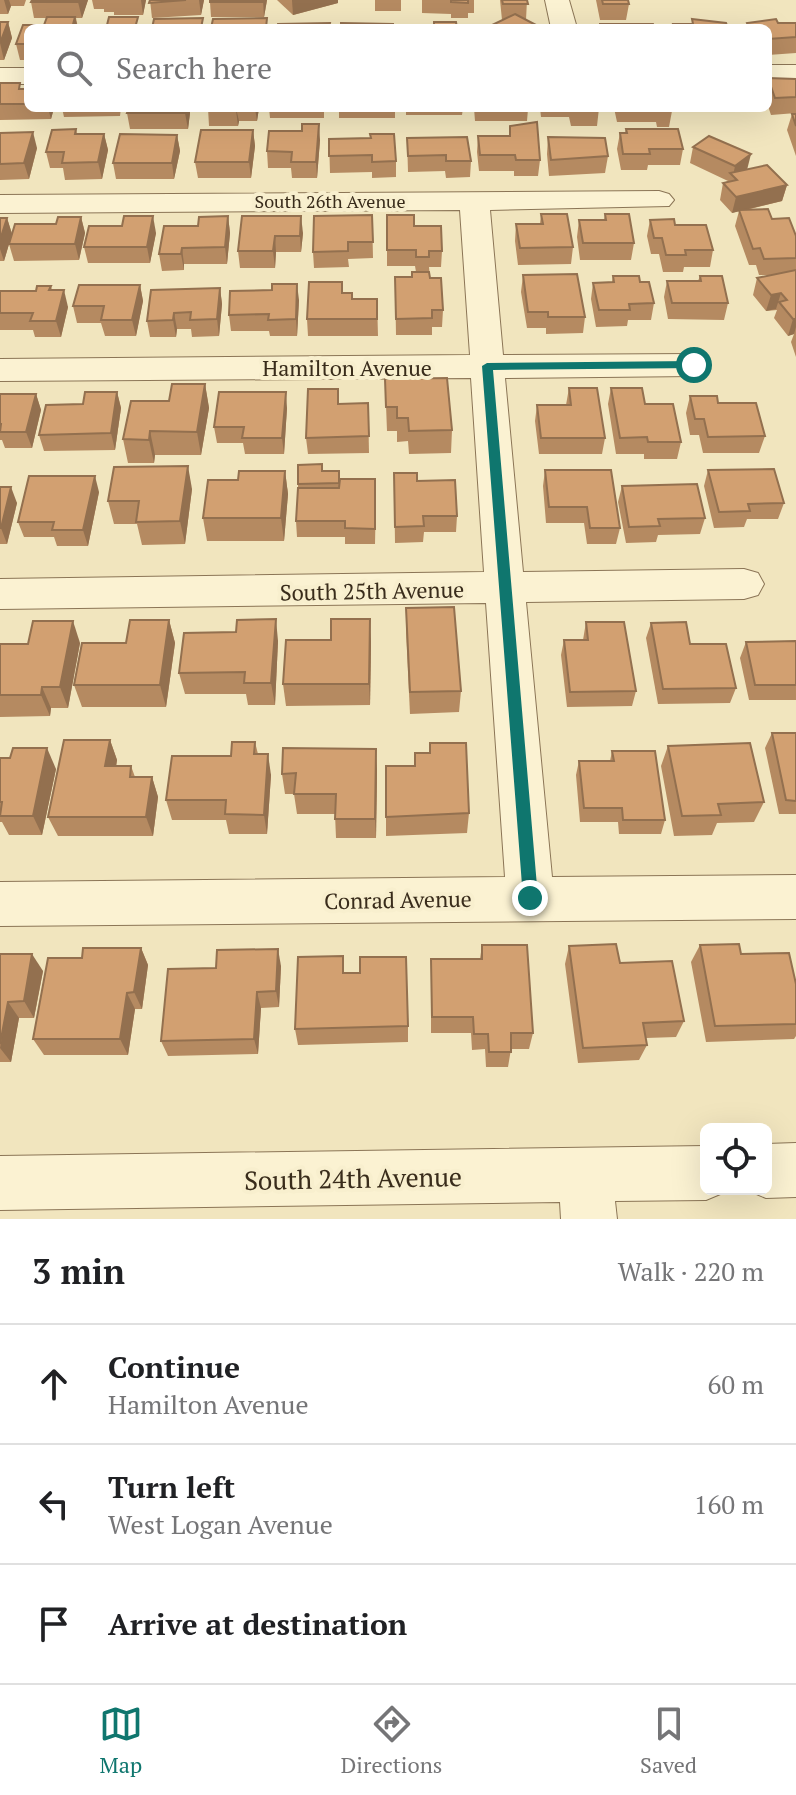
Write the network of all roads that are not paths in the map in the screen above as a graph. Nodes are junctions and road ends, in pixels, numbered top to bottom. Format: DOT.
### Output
graph roads {
  1 [pos="557,0"];
  2 [pos="563,24"];
  3 [pos="772,73"];
  4 [pos="796,73"];
  5 [pos="0,76"];
  6 [pos="24,76"];
  7 [pos="659,200"];
  8 [pos="474,201"];
  9 [pos="0,204"];
  10 [pos="694,365"];
  11 [pos="487,366"];
  12 [pos="0,370"];
  13 [pos="744,584"];
  14 [pos="506,589"];
  15 [pos="0,594"];
  16 [pos="796,897"];
  17 [pos="530,898"];
  18 [pos="0,904"];
  19 [pos="796,1170"];
  20 [pos="772,1171"];
  21 [pos="700,1174"];
  22 [pos="15,1195"];
  23 [pos="587,1198"];
  1 -- 2 [label="street"];
  3 -- 4 [label="street"];
  5 -- 6 [label="street"];
  7 -- 8 [label="street, South 26th Avenue"];
  8 -- 9 [label="street, South 26th Avenue"];
  8 -- 11 [label="street"];
  10 -- 11 [label="street, Hamilton Avenue"];
  11 -- 12 [label="street, Hamilton Avenue"];
  11 -- 14 [label="street"];
  13 -- 14 [label="street, South 25th Avenue"];
  14 -- 15 [label="street, South 25th Avenue"];
  14 -- 17 [label="street"];
  16 -- 17 [label="street, Conrad Avenue"];
  17 -- 18 [label="street, Conrad Avenue"];
  19 -- 20 [label="street"];
  21 -- 23 [label="street, South 24th Avenue"];
  22 -- 23 [label="street, South 24th Avenue"];
}
